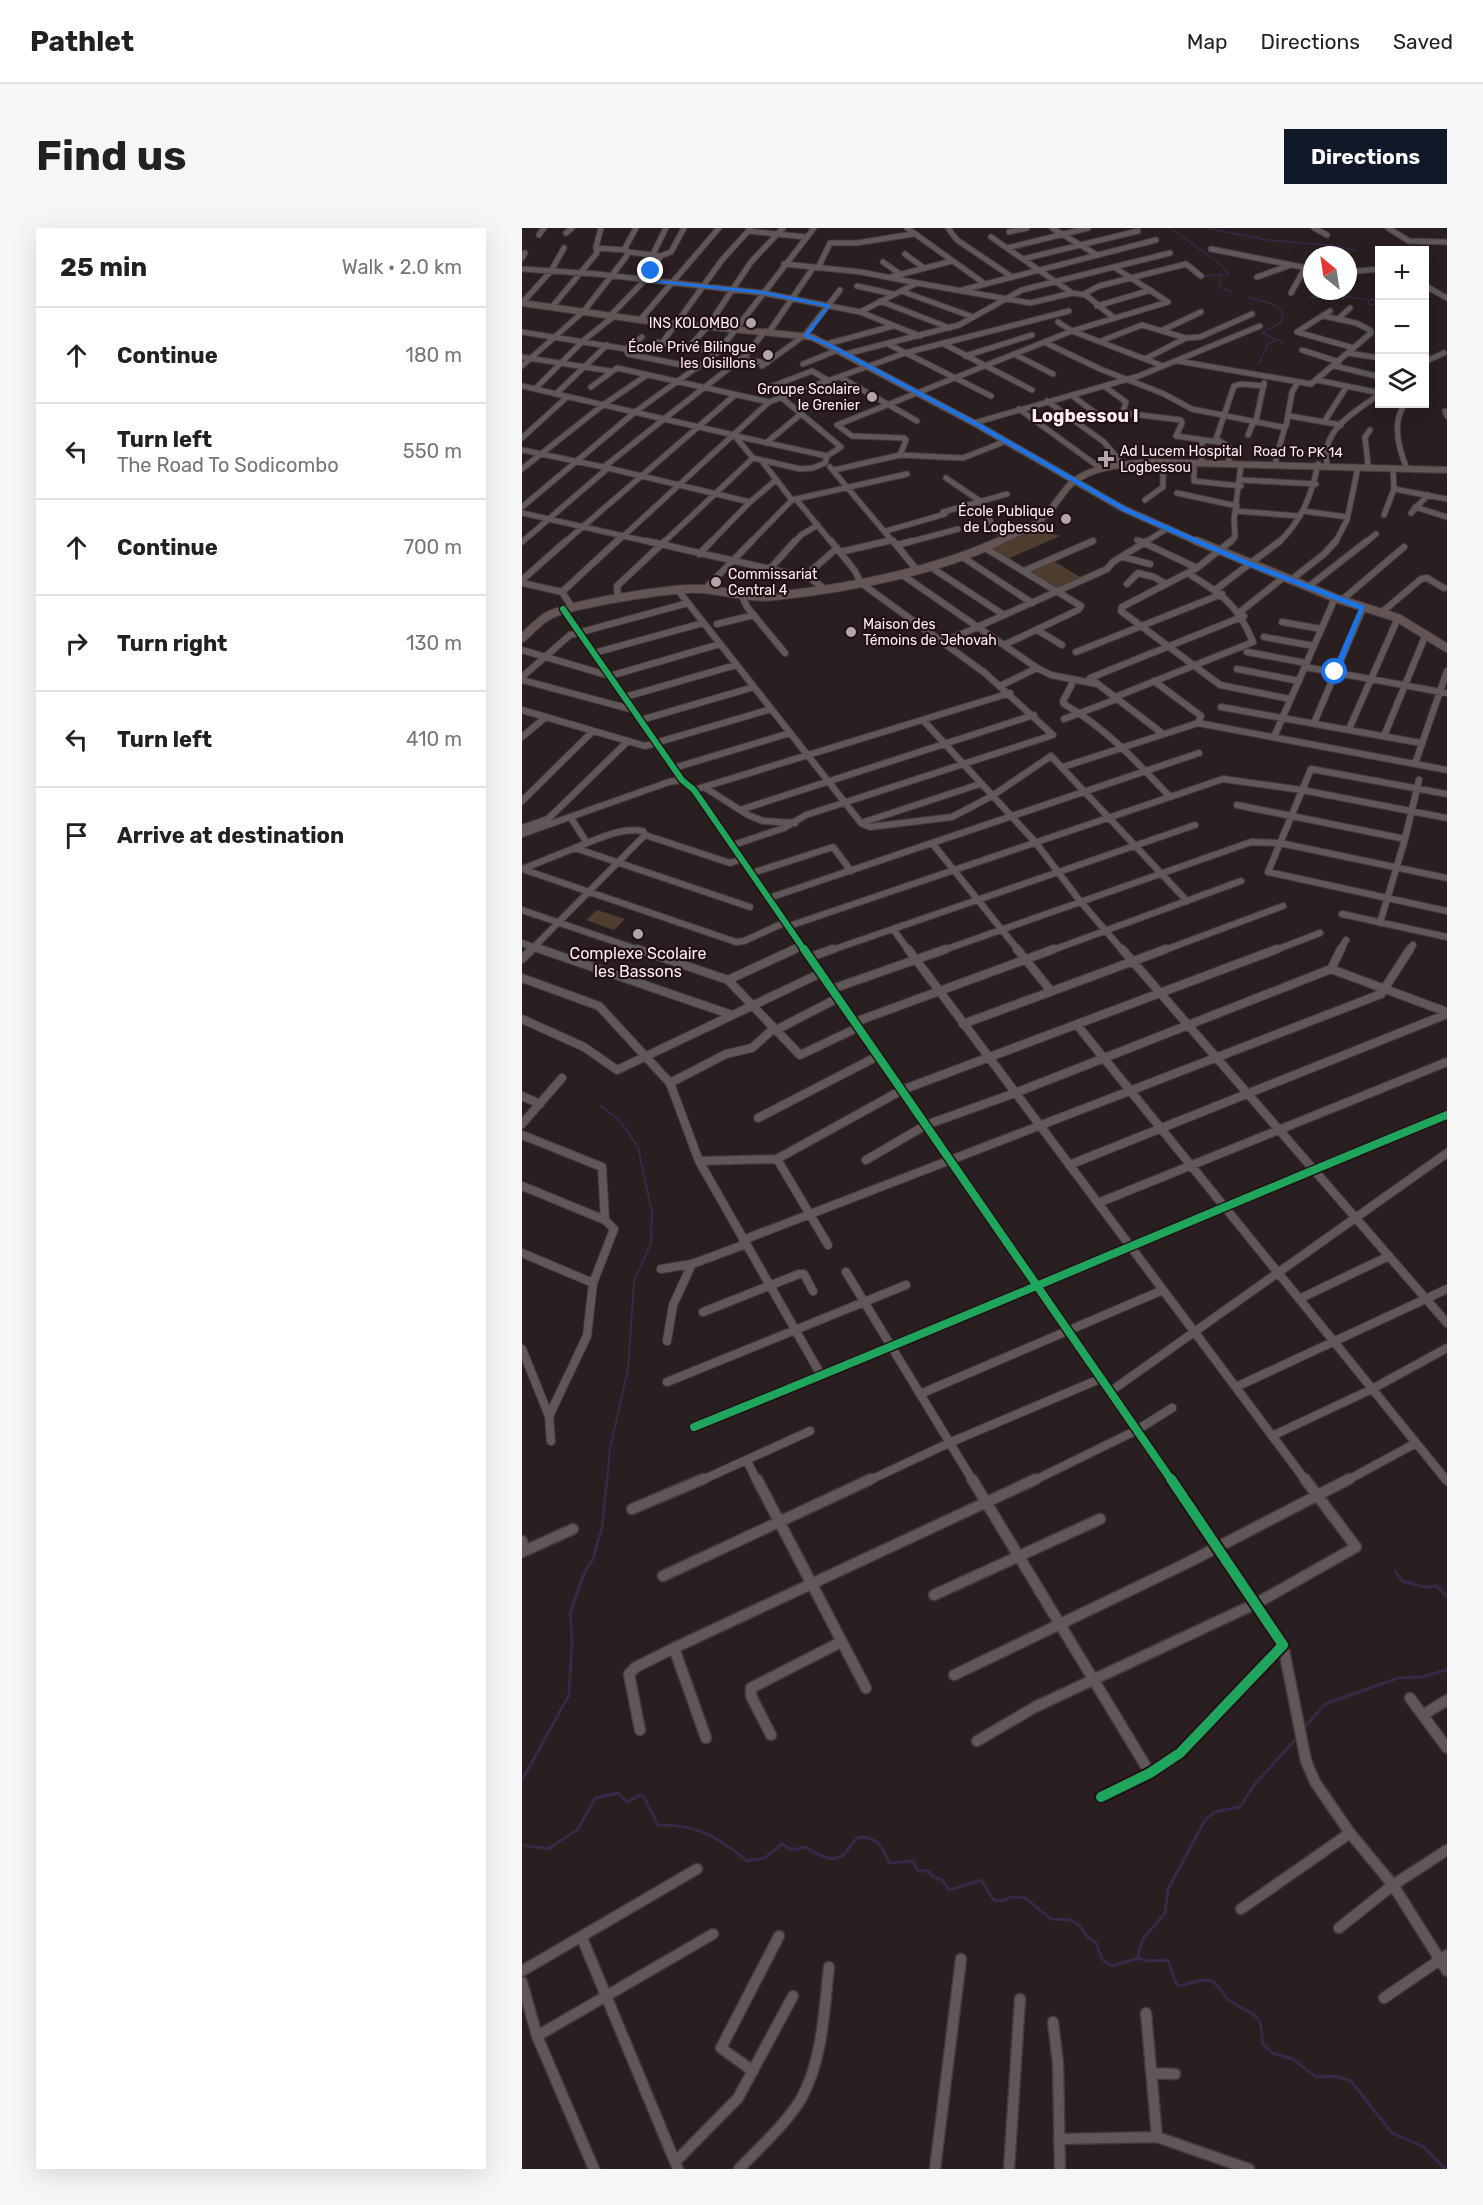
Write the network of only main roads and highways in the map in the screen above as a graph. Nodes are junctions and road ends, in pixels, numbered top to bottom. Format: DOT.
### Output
graph roads {
  1 [pos="522,303"];
  2 [pos="1318,466"];
  3 [pos="1406,468"];
  4 [pos="1447,468"];
  5 [pos="1077,478"];
  6 [pos="916,569"];
  7 [pos="860,582"];
  8 [pos="706,588"];
  9 [pos="618,597"];
  10 [pos="522,636"];
  11 [pos="1447,648"];
  1 -- 5 [label="main road"];
  2 -- 3 [label="main road, Road To PK 14"];
  2 -- 3 [label="main road, Road To PK 14"];
  2 -- 5 [label="main road, Road To PK 14"];
  2 -- 5 [label="main road, Road To PK 14"];
  3 -- 4 [label="main road, Road To PK 14"];
  5 -- 6 [label="main road"];
  5 -- 6 [label="main road"];
  5 -- 11 [label="main road"];
  6 -- 7 [label="main road"];
  6 -- 7 [label="main road"];
  7 -- 8 [label="main road"];
  7 -- 8 [label="main road"];
  8 -- 9 [label="main road"];
  8 -- 9 [label="main road"];
  9 -- 10 [label="main road"];
}
